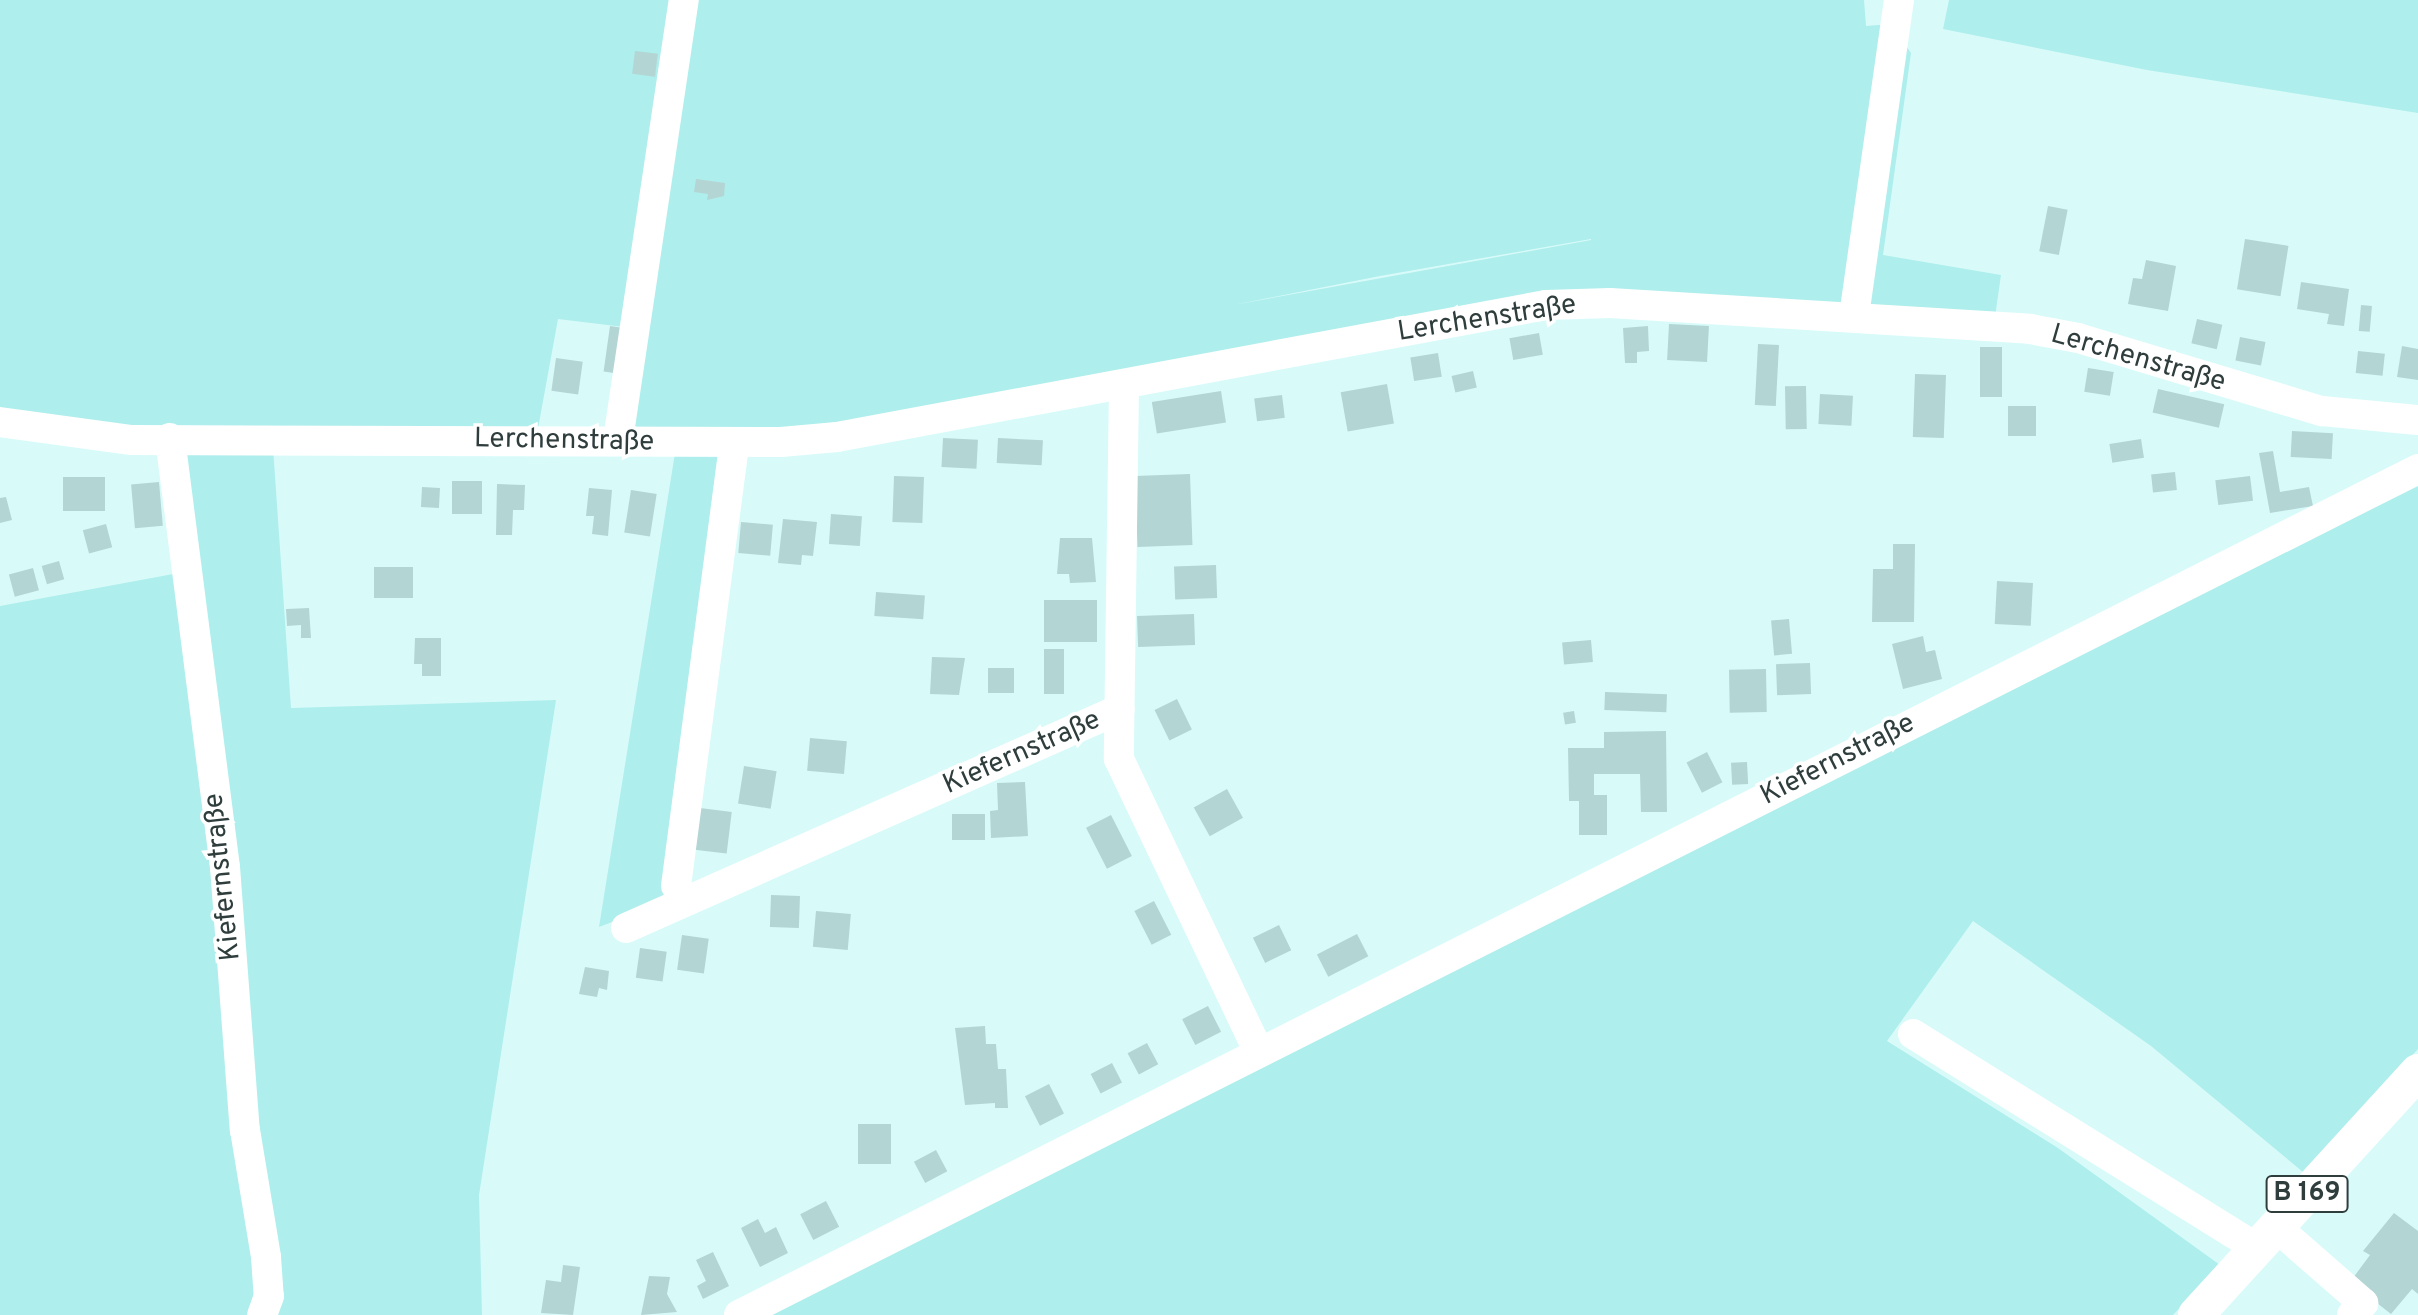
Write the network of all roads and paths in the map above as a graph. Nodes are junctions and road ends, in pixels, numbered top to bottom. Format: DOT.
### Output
graph roads {
  1 [pos="684,0"];
  2 [pos="1899,0"];
  3 [pos="1854,316"];
  4 [pos="1124,385"];
  5 [pos="2418,420"];
  6 [pos="0,422"];
  7 [pos="170,438"];
  8 [pos="618,440"];
  9 [pos="734,444"];
  10 [pos="2418,469"];
  11 [pos="1120,709"];
  12 [pos="676,886"];
  13 [pos="626,928"];
  14 [pos="1913,1034"];
  15 [pos="1258,1051"];
  16 [pos="2417,1075"];
  17 [pos="2266,1238"];
  18 [pos="262,1315"];
  19 [pos="739,1315"];
  20 [pos="2196,1315"];
  21 [pos="2352,1315"];
  1 -- 8 [label="street"];
  2 -- 3 [label="street"];
  3 -- 4 [label="street, Lerchenstraße"];
  3 -- 5 [label="street, Lerchenstraße"];
  4 -- 9 [label="street, Lerchenstraße"];
  4 -- 11 [label="street"];
  6 -- 7 [label="street, Lerchenstraße"];
  7 -- 8 [label="street, Lerchenstraße"];
  7 -- 18 [label="street, Kiefernstraße"];
  8 -- 9 [label="street, Lerchenstraße"];
  9 -- 12 [label="street"];
  10 -- 15 [label="street, Kiefernstraße"];
  11 -- 13 [label="street, Kiefernstraße"];
  11 -- 15 [label="street, Kiefernstraße"];
  14 -- 17 [label="street"];
  15 -- 19 [label="street, Kiefernstraße"];
  16 -- 17 [label="main road, B 169"];
  17 -- 20 [label="main road, B 169"];
  17 -- 21 [label="street"];
}
